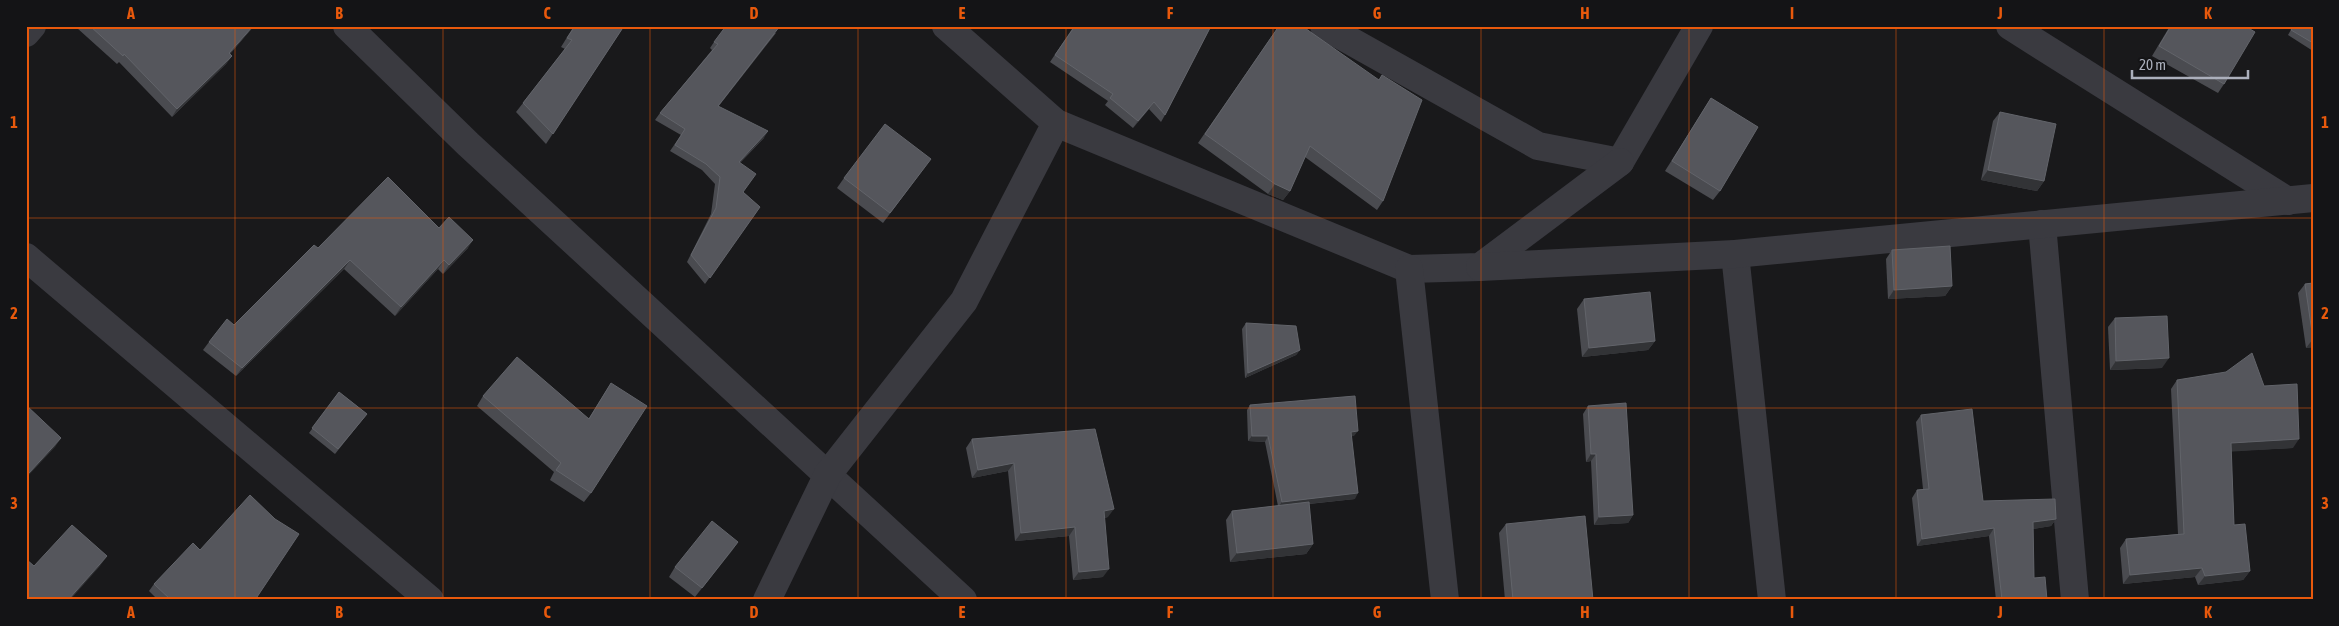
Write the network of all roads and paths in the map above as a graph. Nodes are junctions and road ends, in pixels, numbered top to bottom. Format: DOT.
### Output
graph roads {
  1 [pos="32,26"];
  2 [pos="347,26"];
  3 [pos="946,26"];
  4 [pos="1324,26"];
  5 [pos="1698,26"];
  6 [pos="2010,26"];
  7 [pos="26,33"];
  8 [pos="1056,122"];
  9 [pos="1620,162"];
  10 [pos="2301,199"];
  11 [pos="2042,224"];
  12 [pos="1735,254"];
  13 [pos="26,256"];
  14 [pos="1480,267"];
  15 [pos="1409,269"];
  16 [pos="828,474"];
  17 [pos="430,600"];
  18 [pos="767,600"];
  19 [pos="963,600"];
  20 [pos="1446,600"];
  21 [pos="1772,600"];
  22 [pos="2075,600"];
  1 -- 7 [label="street"];
  2 -- 16 [label="street"];
  3 -- 8 [label="street"];
  4 -- 9 [label="street"];
  5 -- 9 [label="street"];
  6 -- 10 [label="street"];
  8 -- 15 [label="street"];
  8 -- 16 [label="street"];
  9 -- 14 [label="street"];
  10 -- 11 [label="street"];
  11 -- 12 [label="street"];
  11 -- 22 [label="street"];
  12 -- 14 [label="street"];
  12 -- 21 [label="street"];
  13 -- 17 [label="street"];
  14 -- 15 [label="street"];
  15 -- 20 [label="street"];
  16 -- 18 [label="street"];
  16 -- 19 [label="street"];
}
